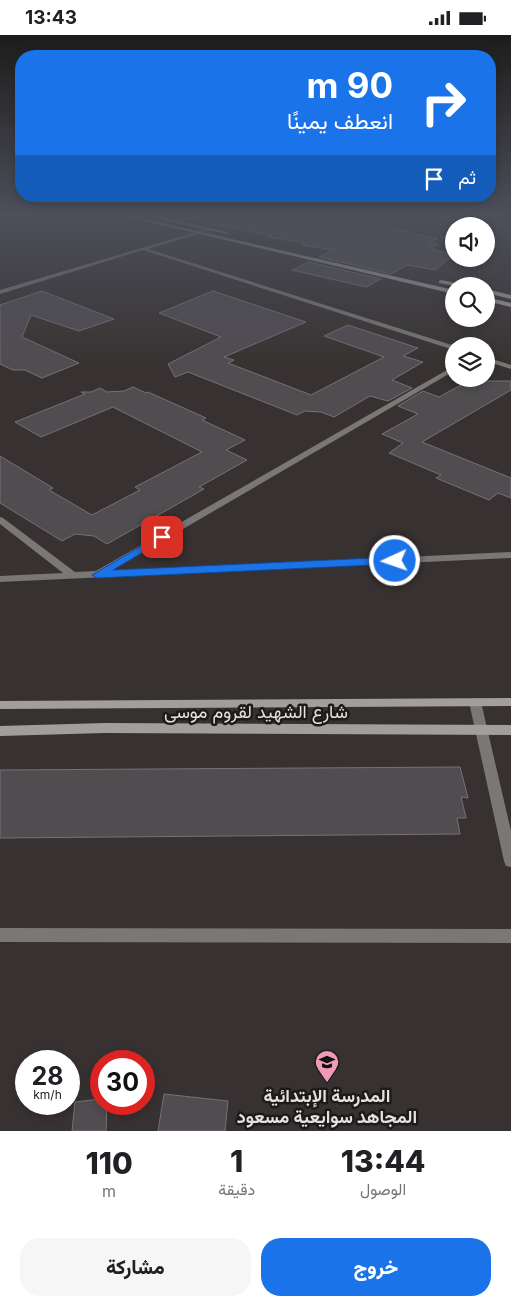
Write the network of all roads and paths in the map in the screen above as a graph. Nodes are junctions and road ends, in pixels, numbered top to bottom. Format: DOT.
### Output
graph roads {
  1 [pos="87,266"];
  2 [pos="198,266"];
  3 [pos="339,266"];
  4 [pos="371,266"];
  5 [pos="414,276"];
  6 [pos="433,280"];
  7 [pos="445,282"];
  8 [pos="445,290"];
  9 [pos="0,292"];
  10 [pos="495,293"];
  11 [pos="511,297"];
  12 [pos="495,301"];
  13 [pos="511,305"];
  14 [pos="445,345"];
  15 [pos="495,362"];
  16 [pos="511,367"];
  17 [pos="445,373"];
  18 [pos="0,520"];
  19 [pos="511,555"];
  20 [pos="97,575"];
  21 [pos="73,576"];
  22 [pos="0,579"];
  23 [pos="475,702"];
  24 [pos="511,702"];
  25 [pos="0,705"];
  26 [pos="481,730"];
  27 [pos="511,730"];
  28 [pos="0,731"];
  29 [pos="511,861"];
  30 [pos="0,935"];
  31 [pos="511,936"];
  1 -- 9 [label="street"];
  2 -- 14 [label="street"];
  3 -- 8 [label="street"];
  4 -- 5 [label="street"];
  6 -- 7 [label="street"];
  10 -- 11 [label="street"];
  12 -- 13 [label="street"];
  15 -- 16 [label="street"];
  17 -- 20 [label="street"];
  18 -- 21 [label="street"];
  19 -- 20 [label="street"];
  20 -- 21 [label="street"];
  21 -- 22 [label="street"];
  23 -- 24 [label="street, شارع الشهيد لقروم موسى"];
  23 -- 25 [label="street, شارع الشهيد لقروم موسى"];
  23 -- 26 [label="street"];
  26 -- 27 [label="street, شارع الشهيد لقروم موسى"];
  26 -- 28 [label="street, شارع الشهيد لقروم موسى"];
  26 -- 29 [label="street"];
  30 -- 31 [label="street"];
}
